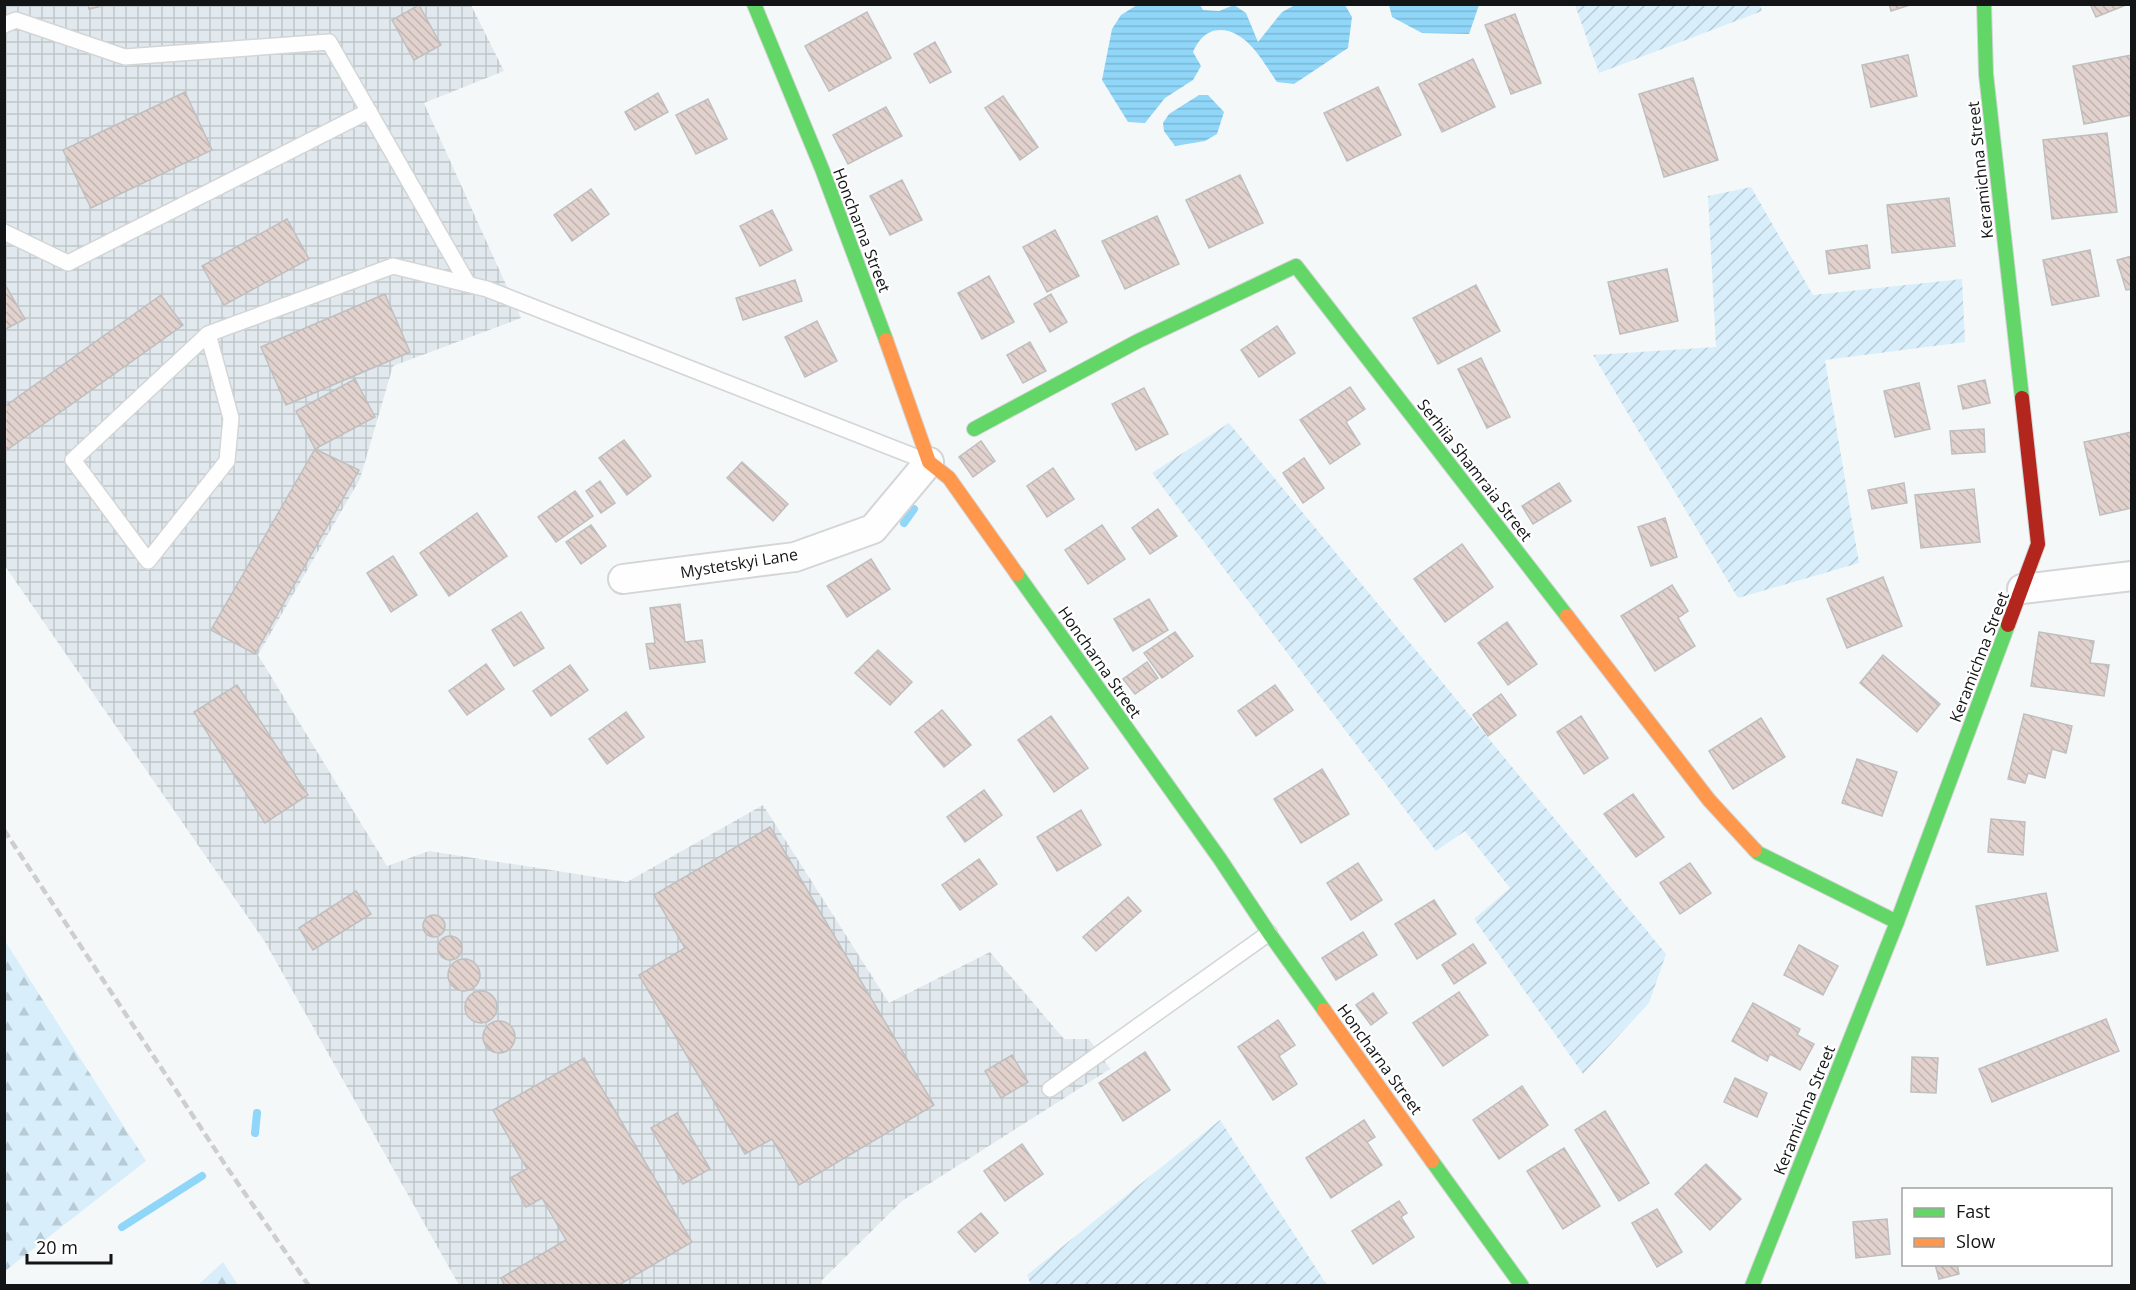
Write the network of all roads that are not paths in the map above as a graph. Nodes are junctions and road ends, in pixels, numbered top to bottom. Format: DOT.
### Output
graph roads {
  1 [pos="754,4"];
  2 [pos="1984,4"];
  3 [pos="4,25"];
  4 [pos="369,111"];
  5 [pos="4,232"];
  6 [pos="468,284"];
  7 [pos="208,334"];
  8 [pos="974,429"];
  9 [pos="929,462"];
  10 [pos="2132,576"];
  11 [pos="623,579"];
  12 [pos="2022,589"];
  13 [pos="1897,922"];
  14 [pos="1269,933"];
  15 [pos="1050,1089"];
  16 [pos="1522,1286"];
  17 [pos="1752,1286"];
  1 -- 9 [label="street, Honcharna Street"];
  2 -- 12 [label="street, Keramichna Street"];
  3 -- 4 [label="lane"];
  4 -- 5 [label="lane"];
  4 -- 6 [label="lane"];
  6 -- 7 [label="lane"];
  6 -- 9 [label="lane"];
  7 -- 7 [label="lane"];
  8 -- 13 [label="street, Serhiia Shamraia Street"];
  9 -- 11 [label="street, Mystetskyi Lane"];
  9 -- 14 [label="street, Honcharna Street"];
  10 -- 12 [label="street"];
  12 -- 13 [label="street, Keramichna Street"];
  13 -- 17 [label="street, Keramichna Street"];
  14 -- 15 [label="lane"];
  14 -- 16 [label="street, Honcharna Street"];
}
